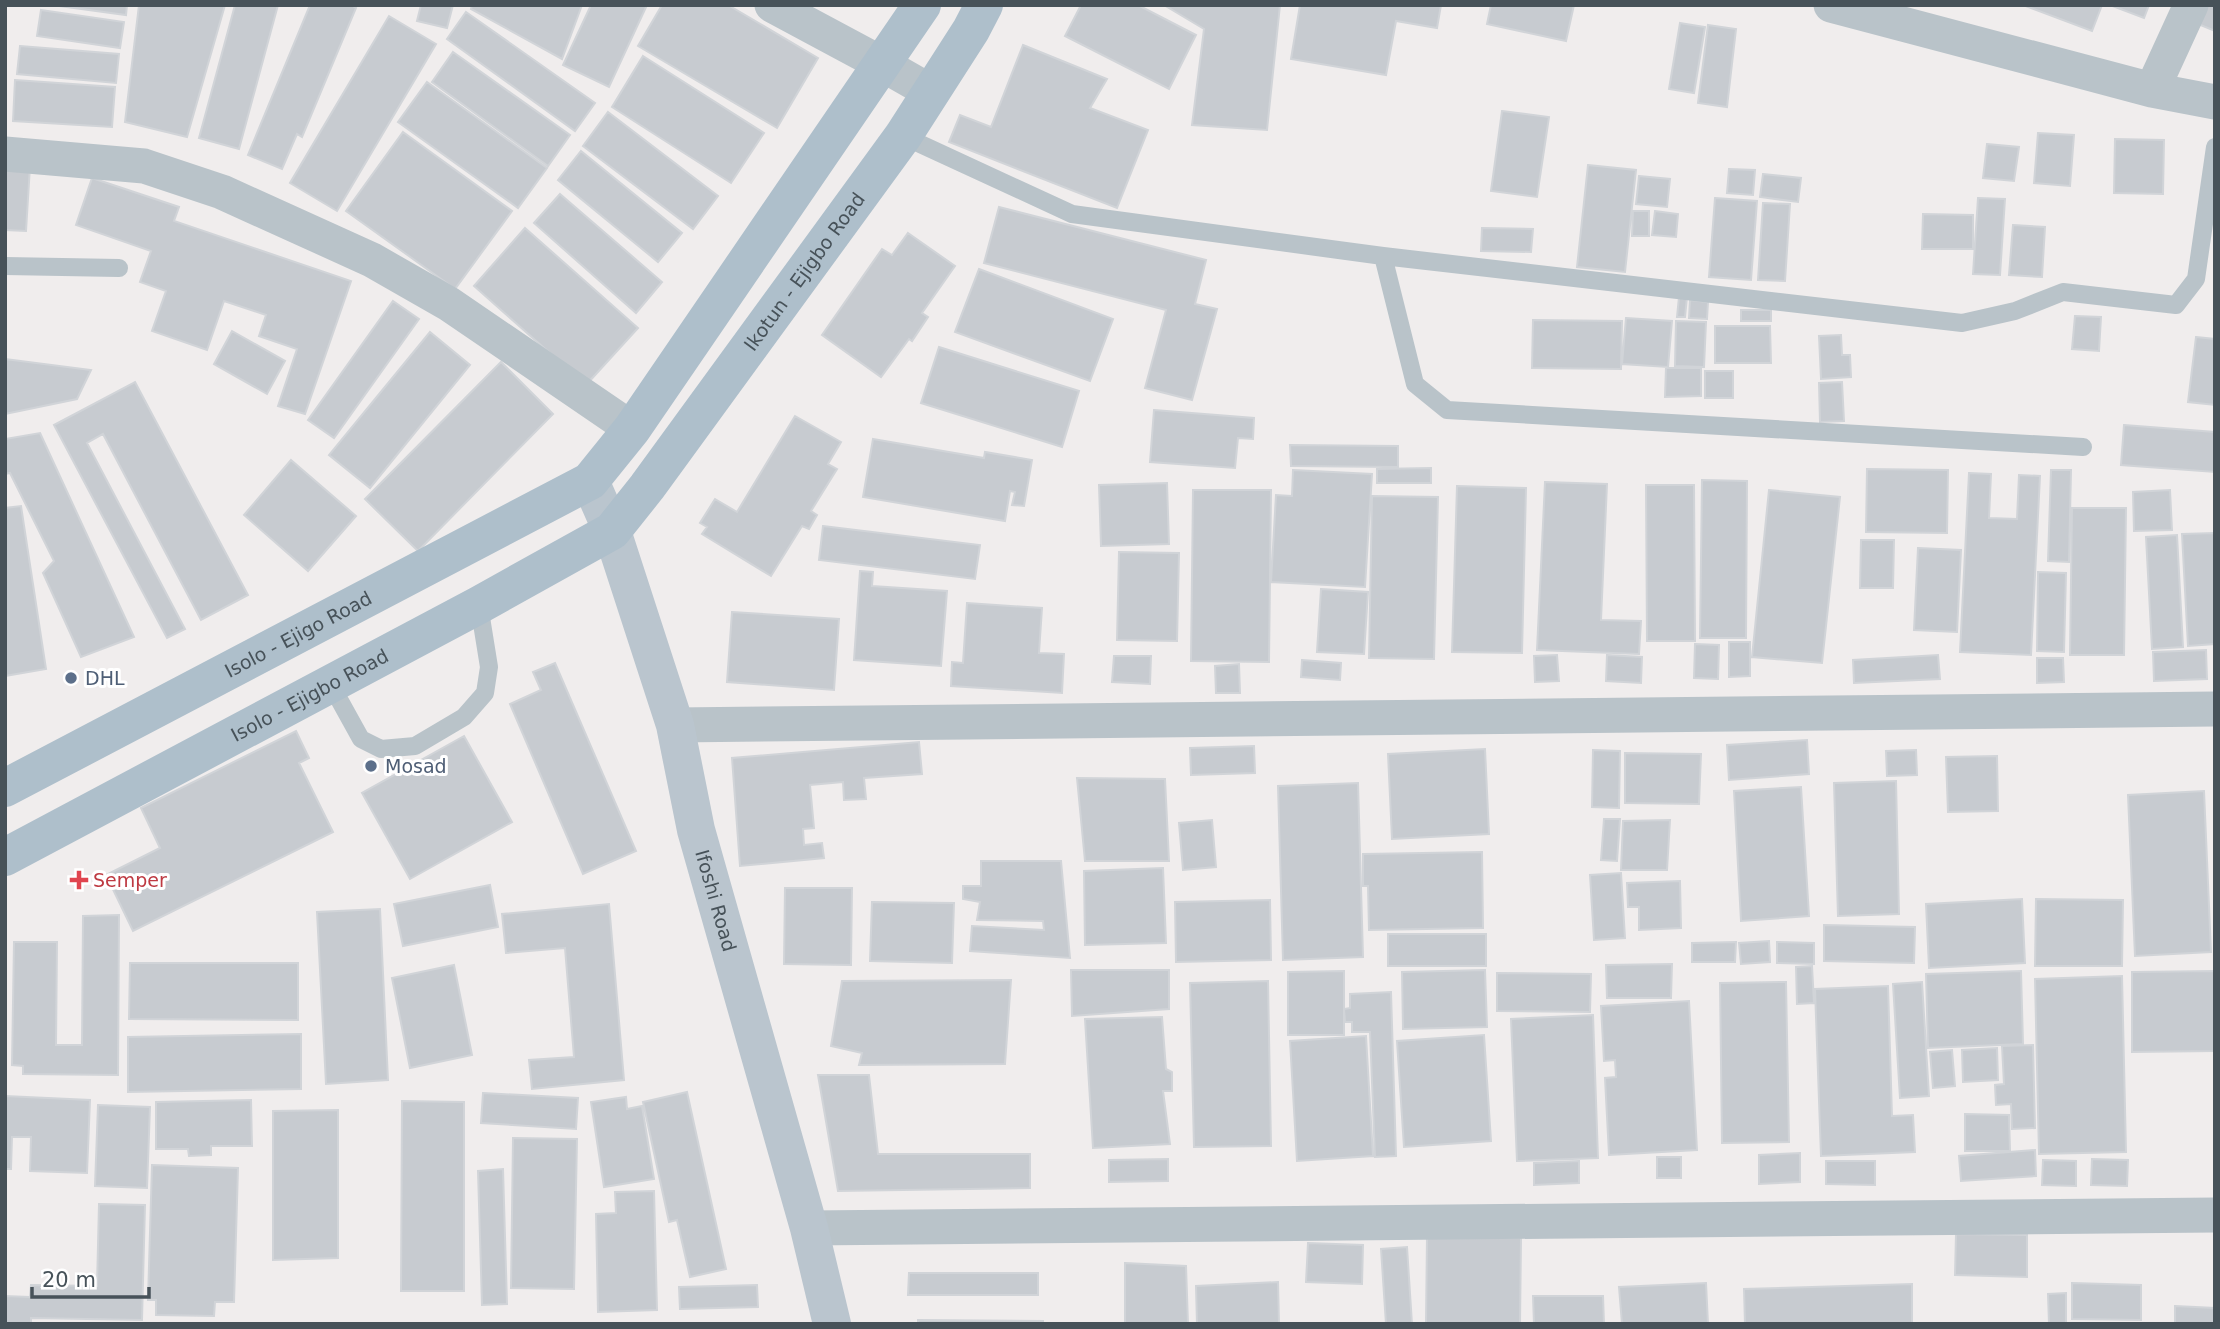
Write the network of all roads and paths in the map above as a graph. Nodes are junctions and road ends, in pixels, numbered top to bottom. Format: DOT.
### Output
graph roads {
  1 [pos="772,5"];
  2 [pos="922,5"];
  3 [pos="984,5"];
  4 [pos="1831,5"];
  5 [pos="2191,5"];
  6 [pos="882,64"];
  7 [pos="2152,90"];
  8 [pos="931,92"];
  9 [pos="2215,102"];
  10 [pos="904,136"];
  11 [pos="2215,147"];
  12 [pos="5,155"];
  13 [pos="1383,256"];
  14 [pos="5,266"];
  15 [pos="120,268"];
  16 [pos="632,429"];
  17 [pos="2082,447"];
  18 [pos="590,481"];
  19 [pos="612,531"];
  20 [pos="479,605"];
  21 [pos="330,683"];
  22 [pos="2215,709"];
  23 [pos="675,724"];
  24 [pos="5,788"];
  25 [pos="5,857"];
  26 [pos="2215,1215"];
  27 [pos="809,1228"];
  28 [pos="832,1324"];
  1 -- 6 [label="street"];
  2 -- 6 [label="main road"];
  3 -- 8 [label="main road, Ikotun - Ejigbo Road"];
  4 -- 7 [label="street"];
  5 -- 7 [label="street"];
  6 -- 8 [label="street"];
  6 -- 16 [label="main road"];
  7 -- 9 [label="street"];
  8 -- 10 [label="main road, Ikotun - Ejigbo Road"];
  10 -- 13 [label="lane"];
  10 -- 19 [label="main road, Ikotun - Ejigbo Road"];
  11 -- 13 [label="lane"];
  12 -- 16 [label="street"];
  13 -- 17 [label="lane"];
  14 -- 15 [label="lane"];
  16 -- 18 [label="main road"];
  18 -- 19 [label="main road, Ifoshi Road"];
  18 -- 24 [label="main road, Isolo - Ejigo Road"];
  19 -- 20 [label="main road, Isolo - Ejigbo Road"];
  19 -- 23 [label="main road, Ifoshi Road"];
  20 -- 21 [label="main road, Isolo - Ejigbo Road"];
  20 -- 21 [label="lane"];
  21 -- 25 [label="main road, Isolo - Ejigbo Road"];
  22 -- 23 [label="street"];
  23 -- 27 [label="main road, Ifoshi Road"];
  26 -- 27 [label="street"];
  27 -- 28 [label="main road, Ifoshi Road"];
}
